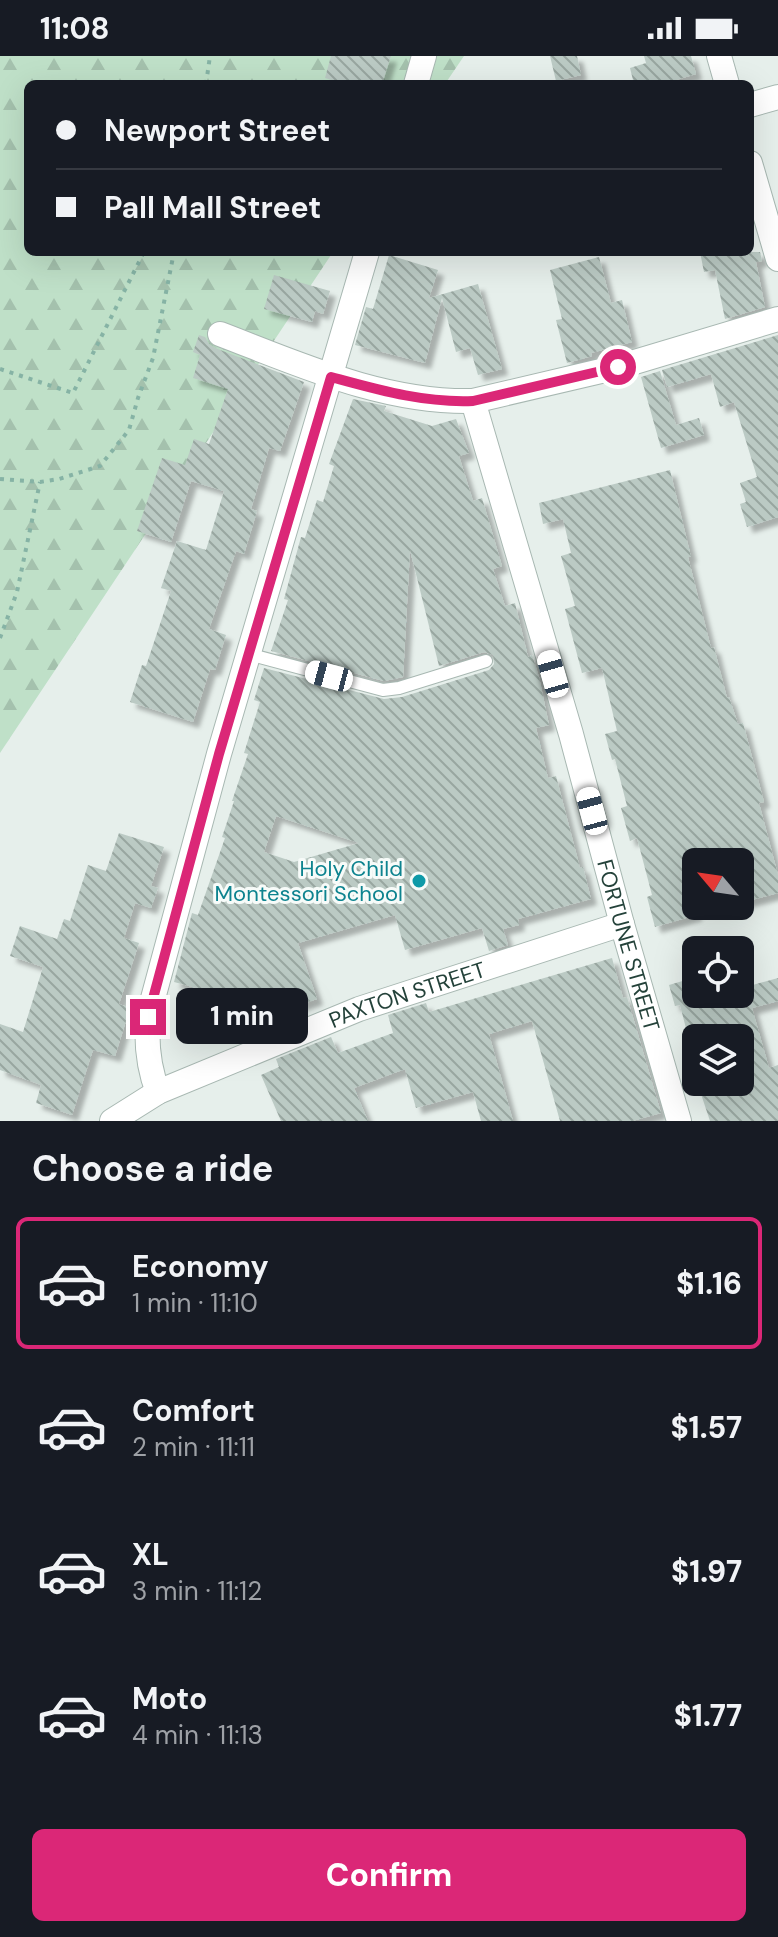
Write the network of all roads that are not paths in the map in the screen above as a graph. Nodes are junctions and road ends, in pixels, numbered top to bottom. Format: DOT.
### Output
graph roads {
  1 [pos="424,56"];
  2 [pos="719,56"];
  3 [pos="417,80"];
  4 [pos="726,80"];
  5 [pos="778,97"];
  6 [pos="754,104"];
  7 [pos="754,177"];
  8 [pos="366,256"];
  9 [pos="778,259"];
  10 [pos="778,319"];
  11 [pos="220,334"];
  12 [pos="331,377"];
  13 [pos="473,401"];
  14 [pos="248,654"];
  15 [pos="486,661"];
  16 [pos="622,924"];
  17 [pos="158,1092"];
  18 [pos="112,1121"];
  19 [pos="679,1121"];
  1 -- 3 [label="street"];
  2 -- 4 [label="street"];
  5 -- 6 [label="street"];
  7 -- 9 [label="street"];
  8 -- 12 [label="street"];
  10 -- 13 [label="street"];
  11 -- 12 [label="street"];
  12 -- 13 [label="street"];
  12 -- 14 [label="street"];
  13 -- 16 [label="street, FORTUNE STREET"];
  14 -- 15 [label="lane"];
  14 -- 17 [label="street"];
  16 -- 17 [label="street, PAXTON STREET"];
  16 -- 19 [label="street, FORTUNE STREET"];
  17 -- 18 [label="street, PAXTON STREET"];
}
